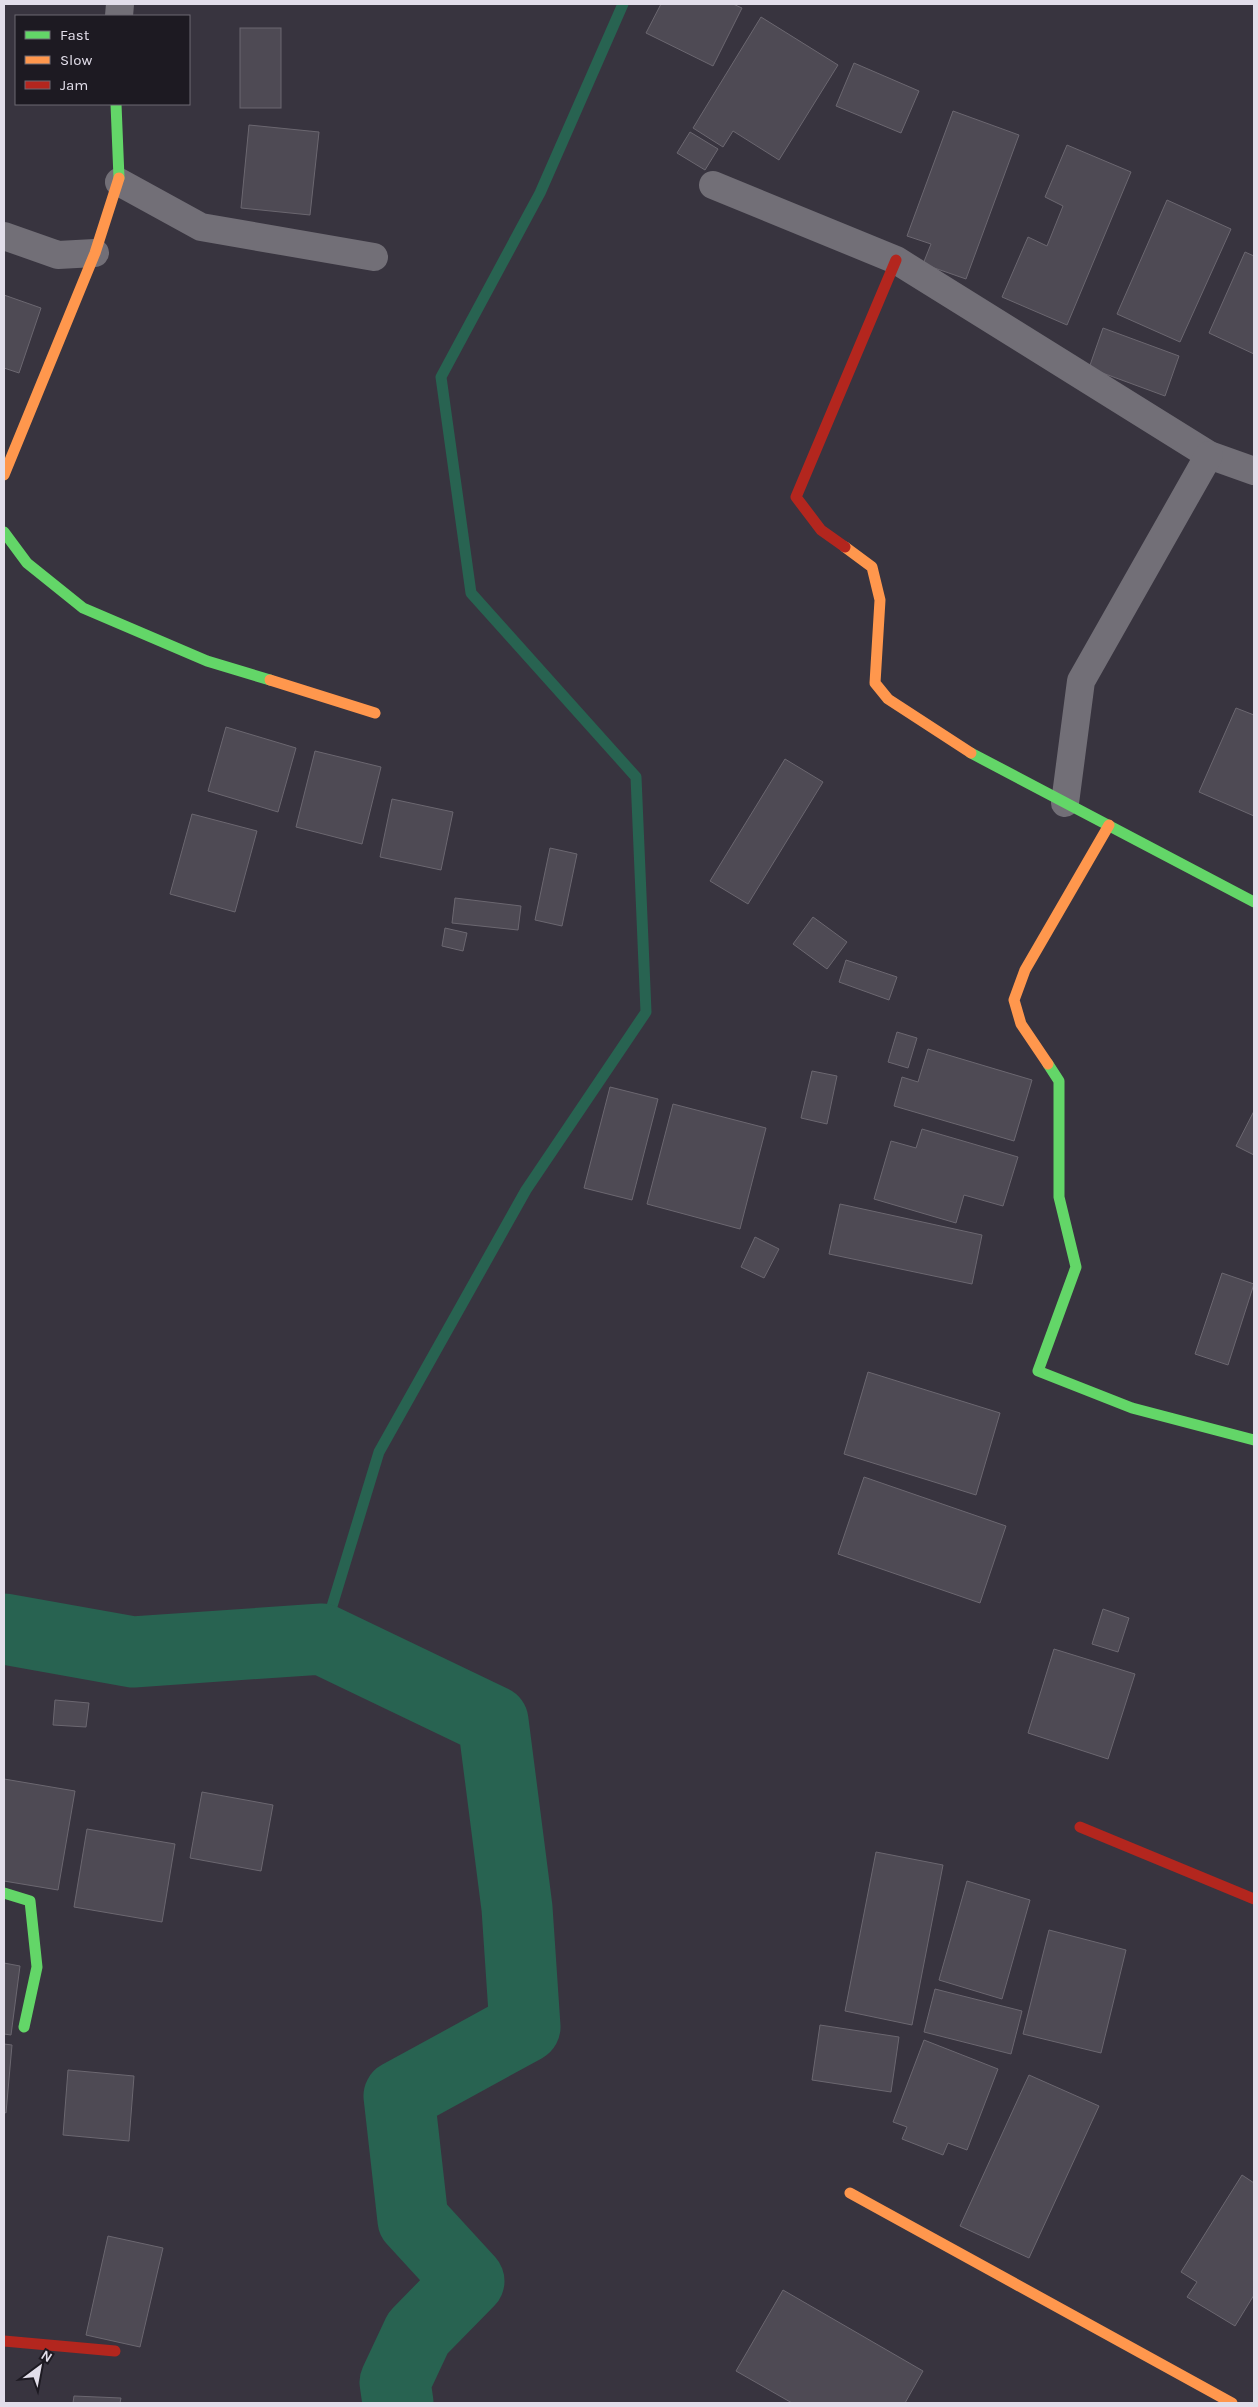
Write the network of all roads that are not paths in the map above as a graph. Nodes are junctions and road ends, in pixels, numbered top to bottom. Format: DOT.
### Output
graph roads {
  1 [pos="116,105"];
  2 [pos="119,182"];
  3 [pos="713,185"];
  4 [pos="4,236"];
  5 [pos="95,254"];
  6 [pos="374,257"];
  7 [pos="896,260"];
  8 [pos="1209,455"];
  9 [pos="1254,471"];
  10 [pos="4,475"];
  11 [pos="4,532"];
  12 [pos="375,713"];
  13 [pos="1065,803"];
  14 [pos="1109,825"];
  15 [pos="1254,902"];
  16 [pos="1254,1440"];
  17 [pos="1080,1827"];
  18 [pos="4,1893"];
  19 [pos="1254,1899"];
  20 [pos="24,2027"];
  21 [pos="850,2192"];
  22 [pos="4,2341"];
  23 [pos="115,2352"];
  24 [pos="1232,2403"];
  1 -- 2 [label="street"];
  2 -- 5 [label="street"];
  2 -- 6 [label="street"];
  3 -- 7 [label="street"];
  4 -- 5 [label="street"];
  5 -- 10 [label="street"];
  7 -- 8 [label="street"];
  7 -- 13 [label="street"];
  8 -- 9 [label="street"];
  8 -- 13 [label="street"];
  11 -- 12 [label="street"];
  13 -- 14 [label="street"];
  14 -- 15 [label="street"];
  14 -- 16 [label="street"];
  17 -- 19 [label="street"];
  18 -- 20 [label="street"];
  21 -- 24 [label="street"];
  22 -- 23 [label="street"];
}
